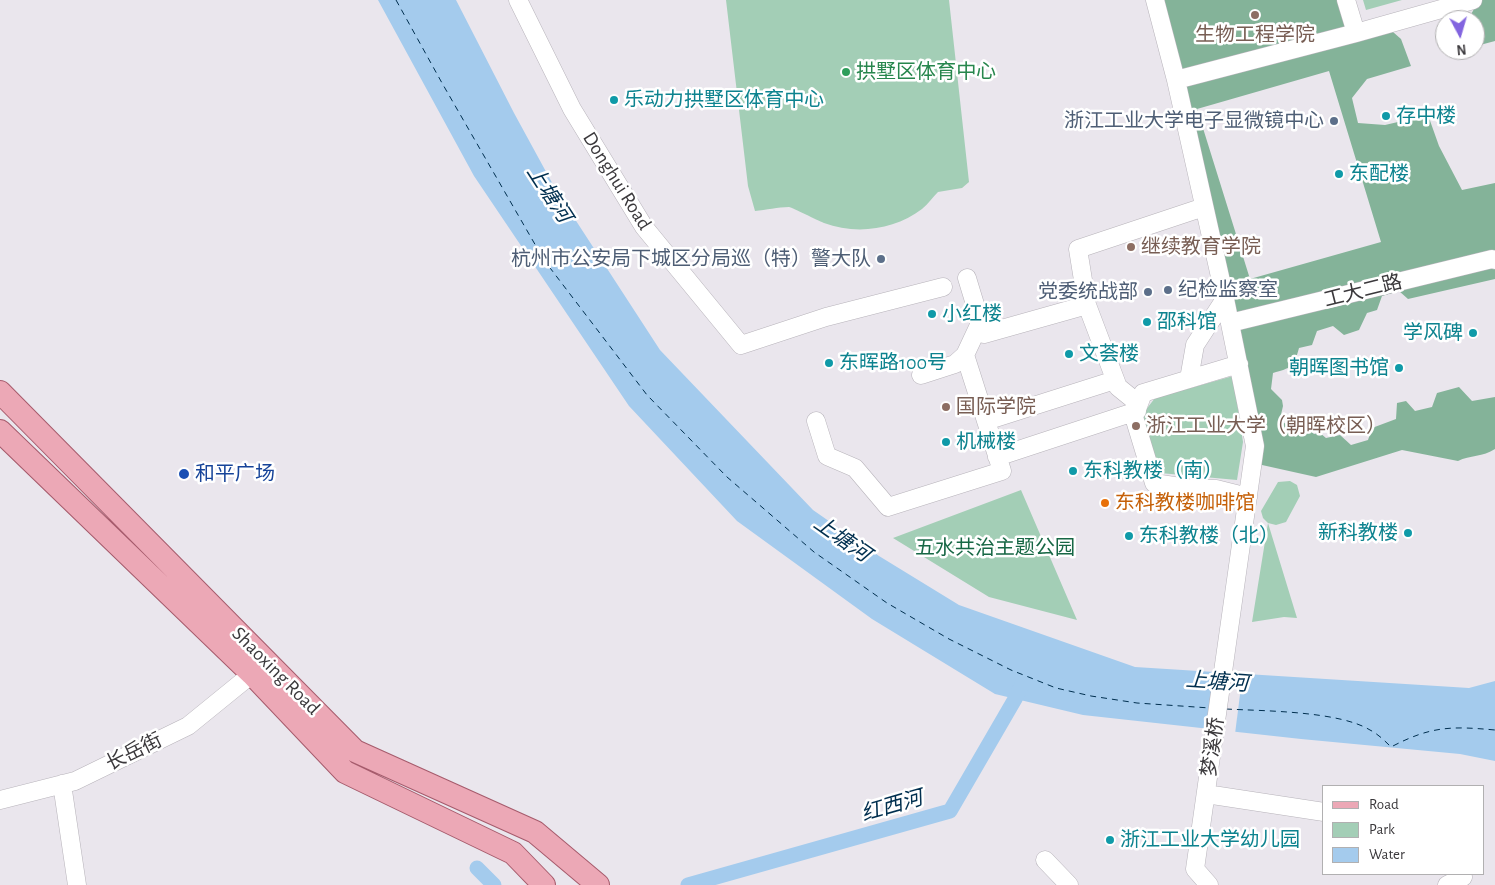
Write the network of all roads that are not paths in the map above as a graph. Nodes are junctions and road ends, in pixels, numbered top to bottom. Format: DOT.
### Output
graph roads {
  1 [pos="518,0"];
  2 [pos="1156,0"];
  3 [pos="1346,0"];
  4 [pos="1473,0"];
  5 [pos="1356,33"];
  6 [pos="1176,80"];
  7 [pos="1204,207"];
  8 [pos="1495,260"];
  9 [pos="967,278"];
  10 [pos="943,287"];
  11 [pos="1225,299"];
  12 [pos="1087,305"];
  13 [pos="980,323"];
  14 [pos="1230,323"];
  15 [pos="965,354"];
  16 [pos="1239,364"];
  17 [pos="921,375"];
  18 [pos="1189,379"];
  19 [pos="1115,380"];
  20 [pos="0,392"];
  21 [pos="1138,407"];
  22 [pos="816,421"];
  23 [pos="986,421"];
  24 [pos="0,431"];
  25 [pos="997,457"];
  26 [pos="1248,497"];
  27 [pos="252,674"];
  28 [pos="62,784"];
  29 [pos="1206,794"];
  30 [pos="0,800"];
  31 [pos="1322,812"];
  32 [pos="1045,860"];
  33 [pos="1464,879"];
  34 [pos="77,885"];
  35 [pos="544,885"];
  36 [pos="598,885"];
  37 [pos="1069,885"];
  38 [pos="1209,885"];
  39 [pos="1447,885"];
  1 -- 10 [label="street, Donghui Road"];
  2 -- 6 [label="street, 梦溪桥"];
  3 -- 5 [label="street"];
  4 -- 5 [label="street"];
  5 -- 6 [label="street"];
  6 -- 7 [label="street, 梦溪桥"];
  7 -- 11 [label="street, 梦溪桥"];
  7 -- 12 [label="street"];
  8 -- 14 [label="street, 工大二路"];
  9 -- 13 [label="street"];
  11 -- 14 [label="street, 梦溪桥"];
  11 -- 18 [label="street"];
  12 -- 13 [label="street"];
  12 -- 19 [label="street"];
  13 -- 15 [label="street"];
  14 -- 16 [label="street, 梦溪桥"];
  15 -- 17 [label="street"];
  15 -- 23 [label="street"];
  16 -- 18 [label="street"];
  16 -- 26 [label="street, 梦溪桥"];
  18 -- 21 [label="street"];
  19 -- 21 [label="street"];
  19 -- 23 [label="street"];
  20 -- 36 [label="main road, Shaoxing Road"];
  21 -- 25 [label="street"];
  21 -- 26 [label="street"];
  22 -- 25 [label="street"];
  23 -- 25 [label="street"];
  24 -- 27 [label="main road, Shaoxing Road"];
  26 -- 29 [label="street, 梦溪桥"];
  27 -- 28 [label="street, 长岳街"];
  27 -- 35 [label="main road, Shaoxing Road"];
  28 -- 30 [label="street, 长岳街"];
  28 -- 34 [label="street"];
  29 -- 31 [label="street"];
  29 -- 38 [label="street, 梦溪桥"];
  32 -- 37 [label="street"];
  33 -- 39 [label="street"];
}
